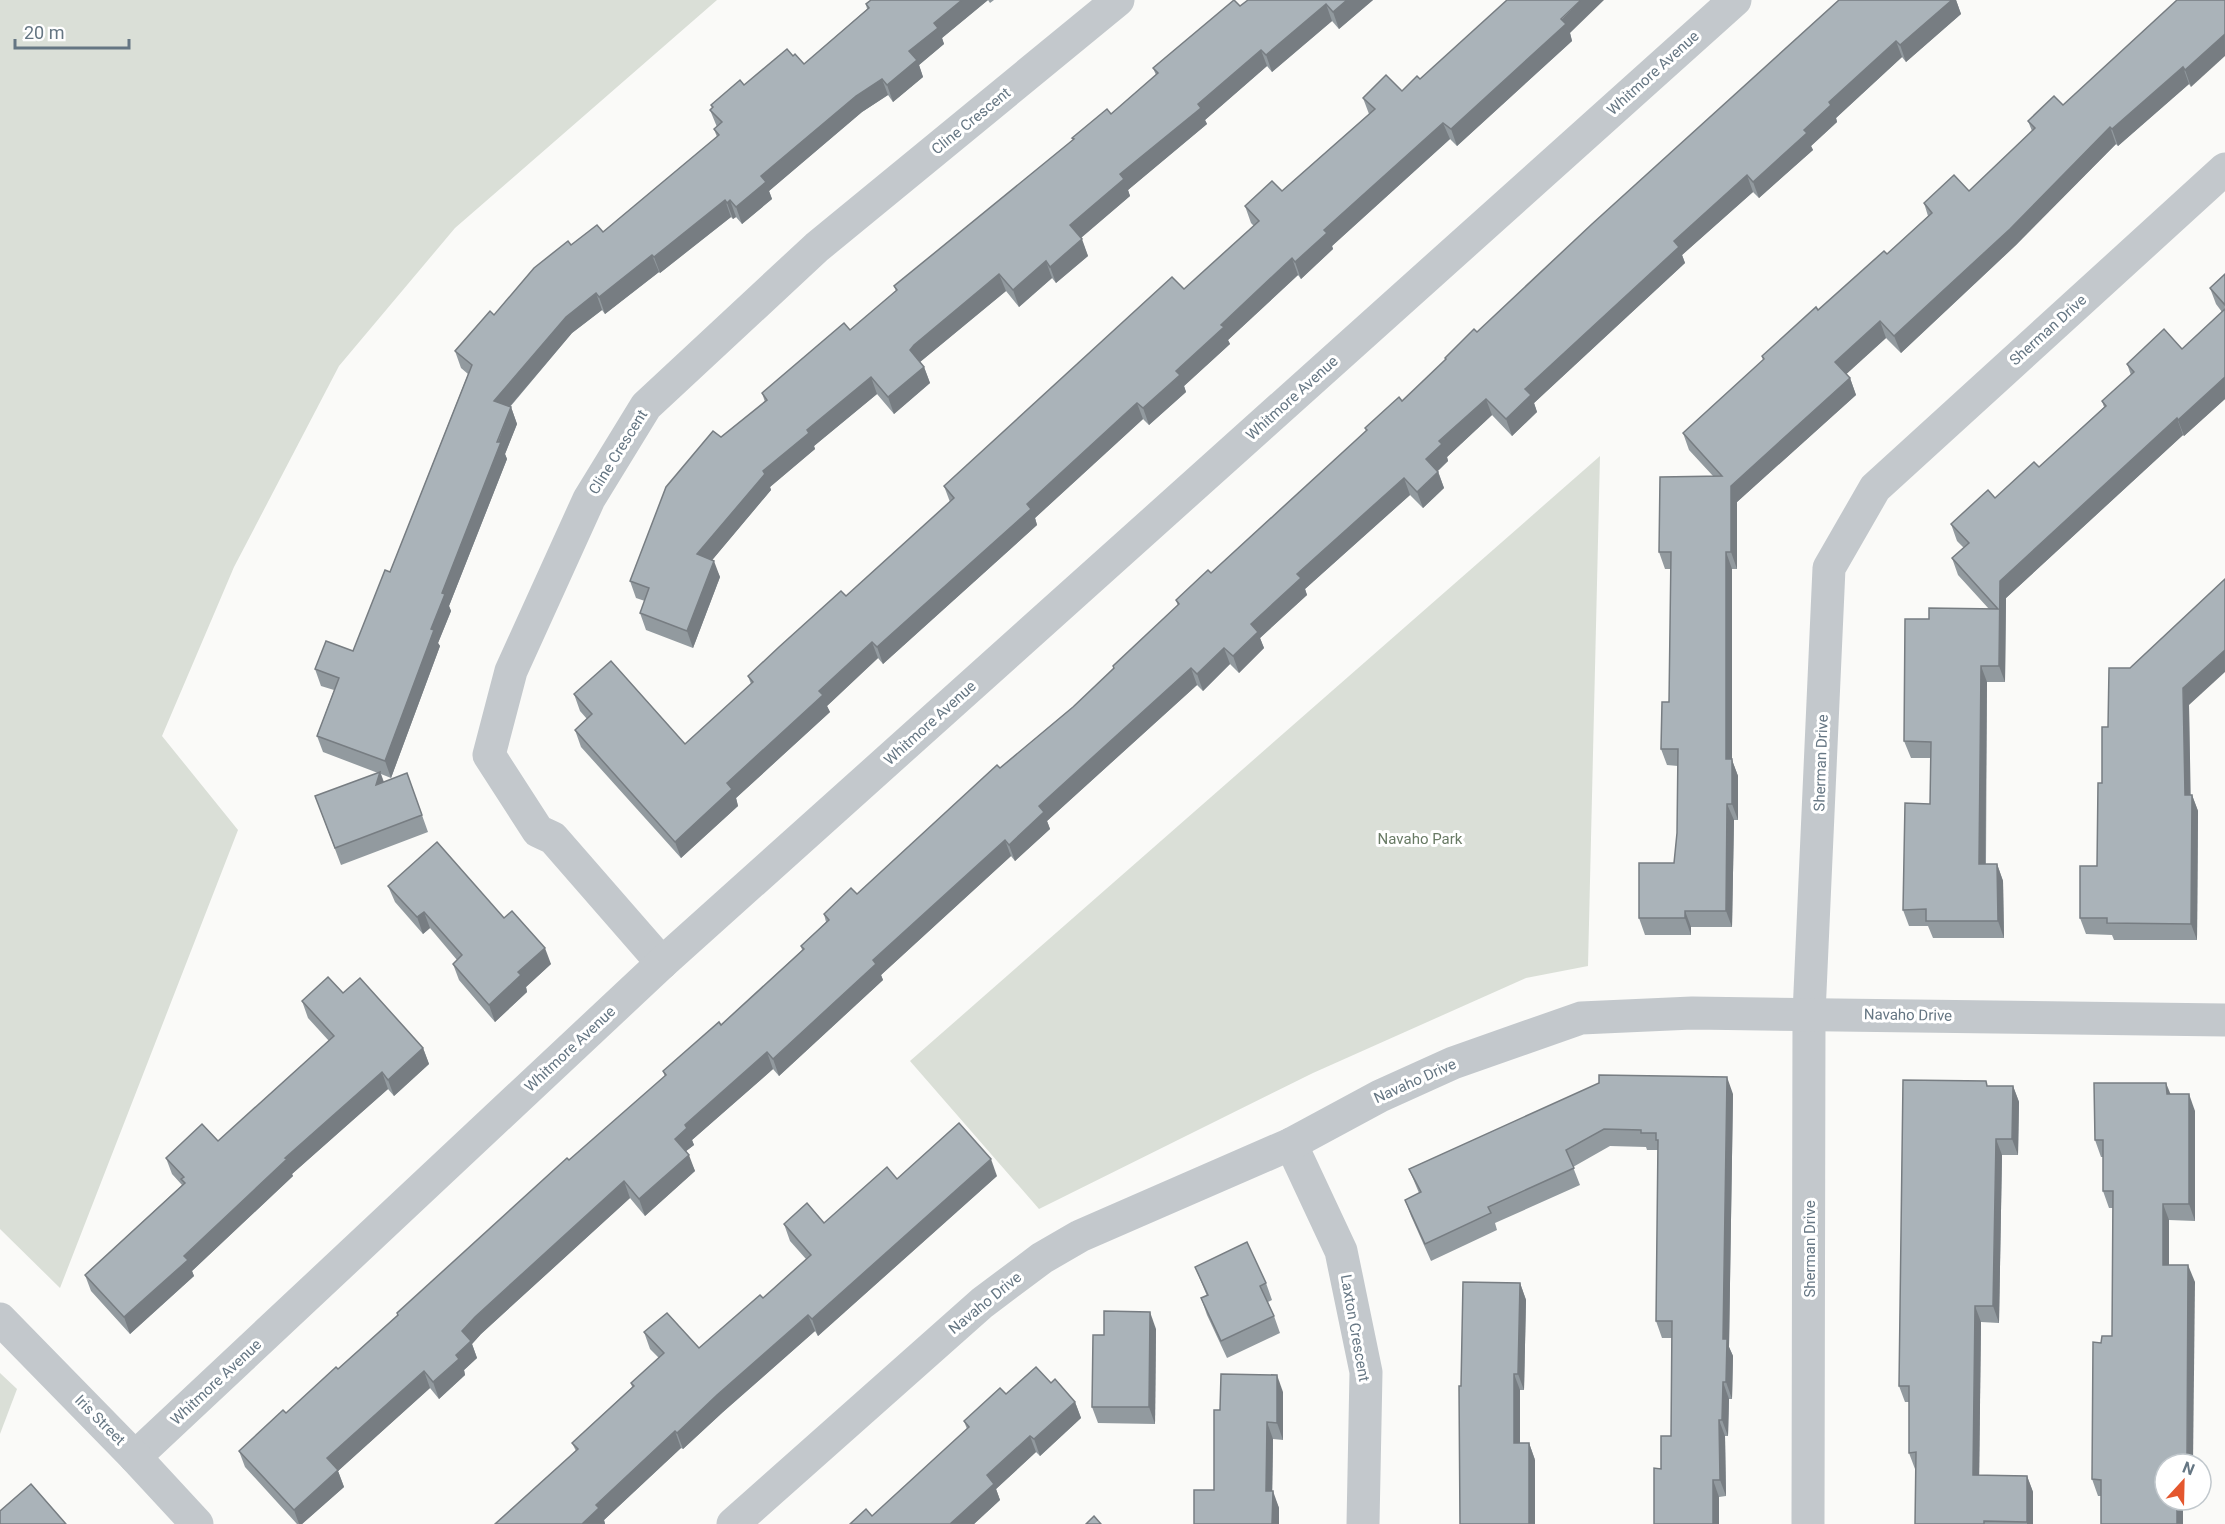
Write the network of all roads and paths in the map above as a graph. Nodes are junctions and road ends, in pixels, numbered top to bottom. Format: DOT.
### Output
graph roads {
  1 [pos="1118,0"];
  2 [pos="1735,0"];
  3 [pos="2225,170"];
  4 [pos="662,963"];
  5 [pos="1809,1014"];
  6 [pos="2225,1020"];
  7 [pos="1291,1144"];
  8 [pos="0,1319"];
  9 [pos="135,1456"];
  10 [pos="197,1524"];
  11 [pos="733,1524"];
  12 [pos="1363,1524"];
  13 [pos="1808,1524"];
  1 -- 4 [label="street, Cline Crescent"];
  2 -- 4 [label="street, Whitmore Avenue"];
  3 -- 5 [label="street, Sherman Drive"];
  4 -- 9 [label="street, Whitmore Avenue"];
  5 -- 6 [label="street, Navaho Drive"];
  5 -- 7 [label="street, Navaho Drive"];
  5 -- 13 [label="street, Sherman Drive"];
  7 -- 11 [label="street, Navaho Drive"];
  7 -- 12 [label="street, Laxton Crescent"];
  8 -- 9 [label="street, Iris Street"];
  9 -- 10 [label="street, Iris Street"];
}
